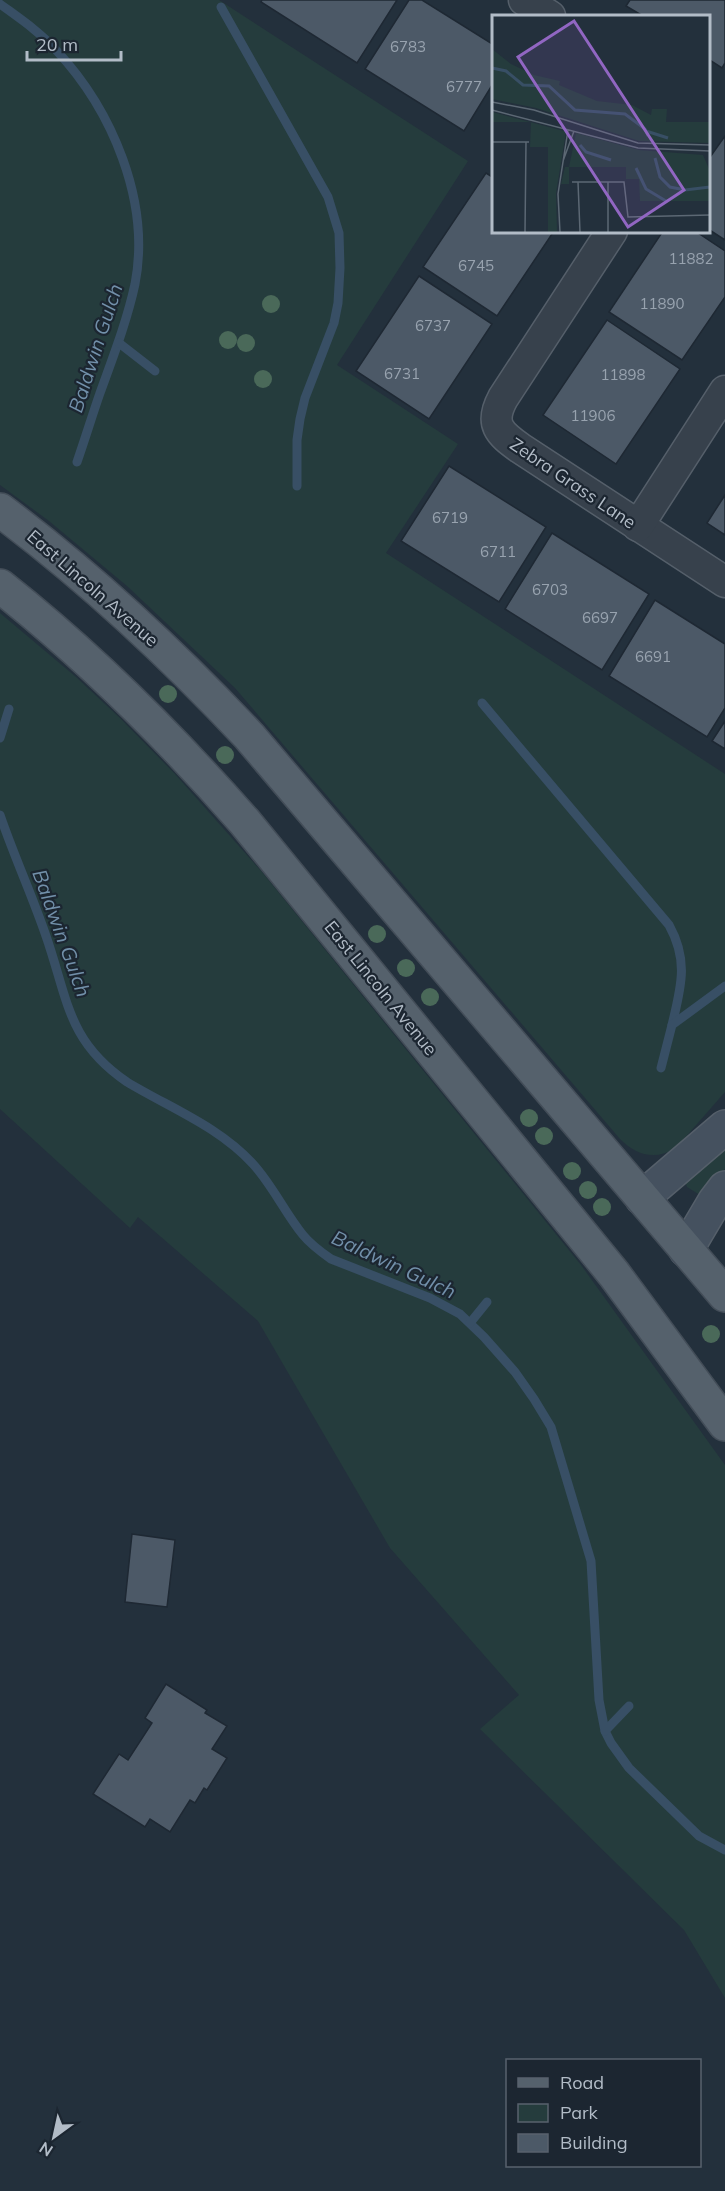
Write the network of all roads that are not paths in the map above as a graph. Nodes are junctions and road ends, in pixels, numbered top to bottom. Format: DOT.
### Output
graph roads {
  1 [pos="524,0"];
  2 [pos="548,15"];
  3 [pos="611,232"];
  4 [pos="725,392"];
  5 [pos="0,510"];
  6 [pos="638,526"];
  7 [pos="725,582"];
  8 [pos="0,586"];
  9 [pos="725,1127"];
  10 [pos="725,1188"];
  11 [pos="642,1198"];
  12 [pos="686,1250"];
  13 [pos="725,1295"];
  14 [pos="725,1424"];
  1 -- 2 [label="street"];
  3 -- 6 [label="street, Zebra Grass Lane"];
  4 -- 6 [label="street"];
  5 -- 11 [label="main road, East Lincoln Avenue"];
  6 -- 7 [label="street, Zebra Grass Lane"];
  8 -- 14 [label="main road, East Lincoln Avenue"];
  9 -- 11 [label="street"];
  10 -- 12 [label="street"];
  11 -- 12 [label="main road, East Lincoln Avenue"];
  12 -- 13 [label="main road, East Lincoln Avenue"];
}
